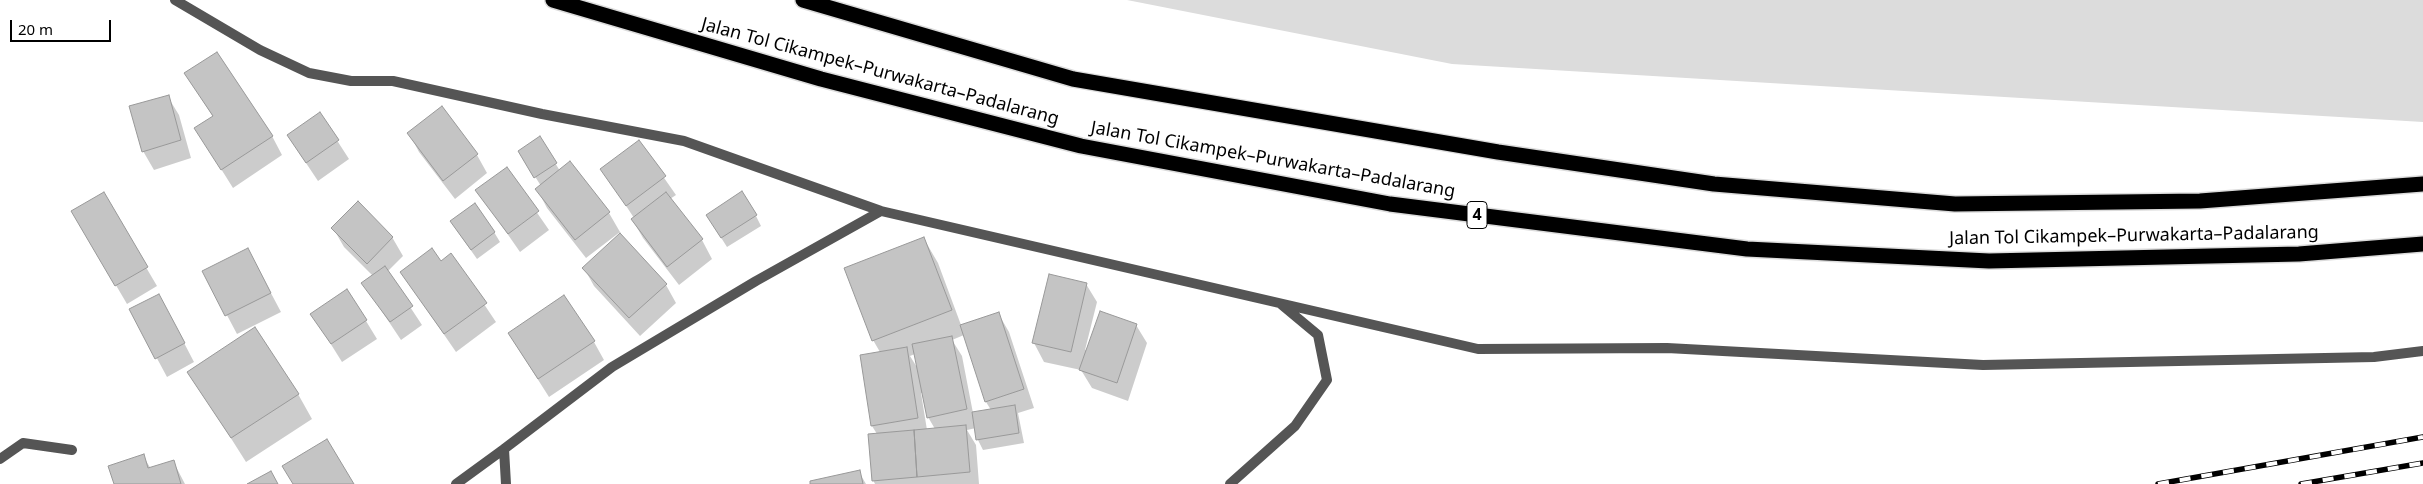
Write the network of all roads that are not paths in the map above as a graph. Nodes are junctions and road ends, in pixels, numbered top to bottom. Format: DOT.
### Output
graph roads {
  1 [pos="175,0"];
  2 [pos="553,0"];
  3 [pos="803,0"];
  4 [pos="2423,184"];
  5 [pos="881,211"];
  6 [pos="2423,244"];
  7 [pos="1279,303"];
  8 [pos="2423,351"];
  9 [pos="504,449"];
  10 [pos="72,450"];
  11 [pos="0,459"];
  12 [pos="456,484"];
  13 [pos="506,484"];
  14 [pos="1230,484"];
  1 -- 5 [label="street"];
  2 -- 6 [label="highway, Jalan Tol Cikampek–Purwakarta–Padalarang / 4"];
  3 -- 4 [label="highway, Jalan Tol Cikampek–Purwakarta–Padalarang"];
  5 -- 7 [label="street"];
  5 -- 9 [label="street"];
  7 -- 8 [label="street"];
  7 -- 14 [label="street"];
  9 -- 12 [label="street"];
  9 -- 13 [label="street"];
  10 -- 11 [label="street"];
}
